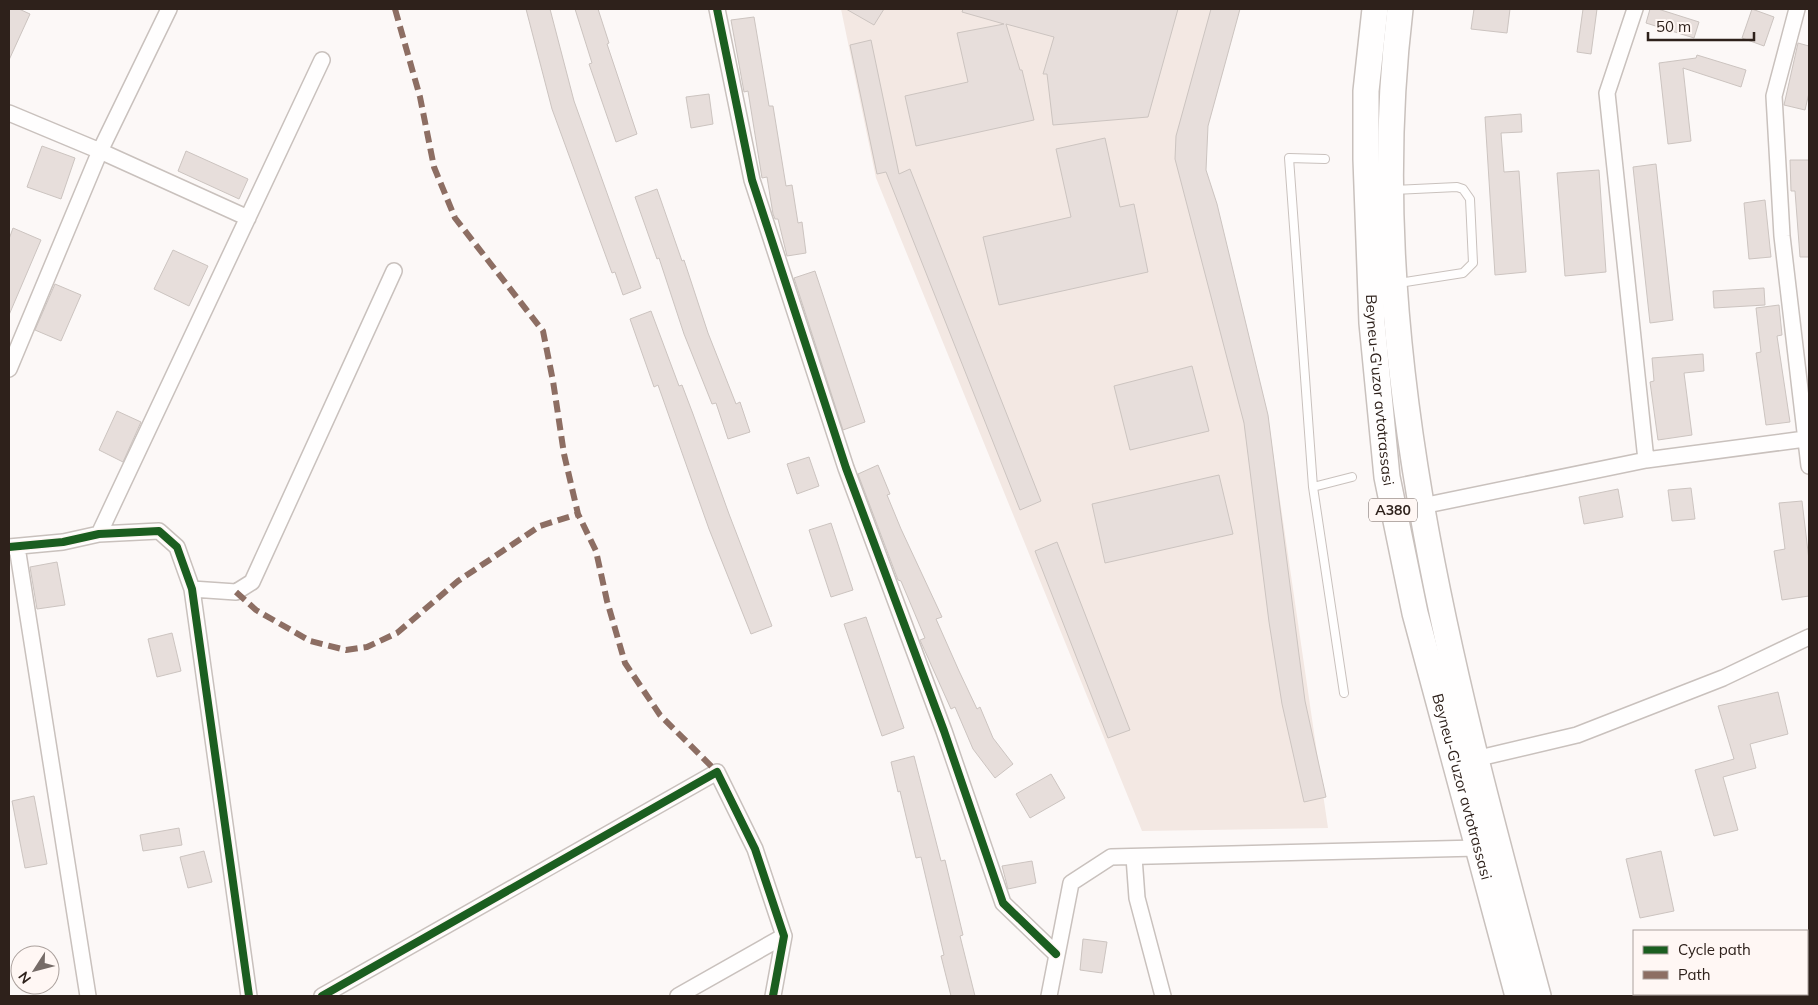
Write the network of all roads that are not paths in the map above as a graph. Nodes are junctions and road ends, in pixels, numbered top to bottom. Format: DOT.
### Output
graph roads {
  1 [pos="169,9"];
  2 [pos="717,9"];
  3 [pos="1375,9"];
  4 [pos="1400,9"];
  5 [pos="1634,9"];
  6 [pos="1797,9"];
  7 [pos="322,60"];
  8 [pos="9,114"];
  9 [pos="100,151"];
  10 [pos="1325,159"];
  11 [pos="1391,190"];
  12 [pos="248,218"];
  13 [pos="394,271"];
  14 [pos="1394,284"];
  15 [pos="9,369"];
  16 [pos="1805,439"];
  17 [pos="1646,460"];
  18 [pos="1809,466"];
  19 [pos="1352,477"];
  20 [pos="1313,487"];
  21 [pos="1391,498"];
  22 [pos="1421,500"];
  23 [pos="99,534"];
  24 [pos="13,547"];
  25 [pos="192,589"];
  26 [pos="1809,637"];
  27 [pos="1344,693"];
  28 [pos="1475,759"];
  29 [pos="1478,848"];
  30 [pos="1134,857"];
  31 [pos="784,936"];
  32 [pos="1056,954"];
  33 [pos="88,996"];
  34 [pos="249,996"];
  35 [pos="322,996"];
  36 [pos="678,996"];
  37 [pos="773,996"];
  38 [pos="1049,996"];
  39 [pos="1163,996"];
  40 [pos="1518,996"];
  41 [pos="1538,996"];
  1 -- 9 [label="street"];
  2 -- 32 [label="street"];
  3 -- 21 [label="highway, Beyneu-G'uzor avtotrassasi / A380"];
  4 -- 11 [label="highway, Beyneu-G'uzor avtotrassasi / A380"];
  5 -- 17 [label="street"];
  6 -- 16 [label="street"];
  7 -- 12 [label="street"];
  8 -- 9 [label="street"];
  9 -- 12 [label="street"];
  9 -- 15 [label="street"];
  10 -- 20 [label="lane"];
  11 -- 14 [label="highway, Beyneu-G'uzor avtotrassasi / A380"];
  11 -- 14 [label="lane"];
  12 -- 23 [label="street"];
  13 -- 25 [label="street"];
  14 -- 22 [label="highway, Beyneu-G'uzor avtotrassasi / A380"];
  16 -- 17 [label="street"];
  16 -- 18 [label="street"];
  17 -- 22 [label="street"];
  19 -- 20 [label="lane"];
  20 -- 27 [label="lane"];
  21 -- 22 [label="highway"];
  21 -- 29 [label="highway, Beyneu-G'uzor avtotrassasi / A380"];
  22 -- 28 [label="highway, Beyneu-G'uzor avtotrassasi / A380"];
  23 -- 24 [label="street"];
  23 -- 25 [label="street"];
  24 -- 33 [label="street"];
  25 -- 34 [label="street"];
  26 -- 28 [label="street"];
  28 -- 41 [label="highway, Beyneu-G'uzor avtotrassasi / A380"];
  29 -- 30 [label="street"];
  29 -- 40 [label="highway, Beyneu-G'uzor avtotrassasi / A380"];
  30 -- 32 [label="street"];
  30 -- 39 [label="street"];
  31 -- 35 [label="street"];
  31 -- 36 [label="street"];
  31 -- 37 [label="street"];
  32 -- 38 [label="street"];
}
